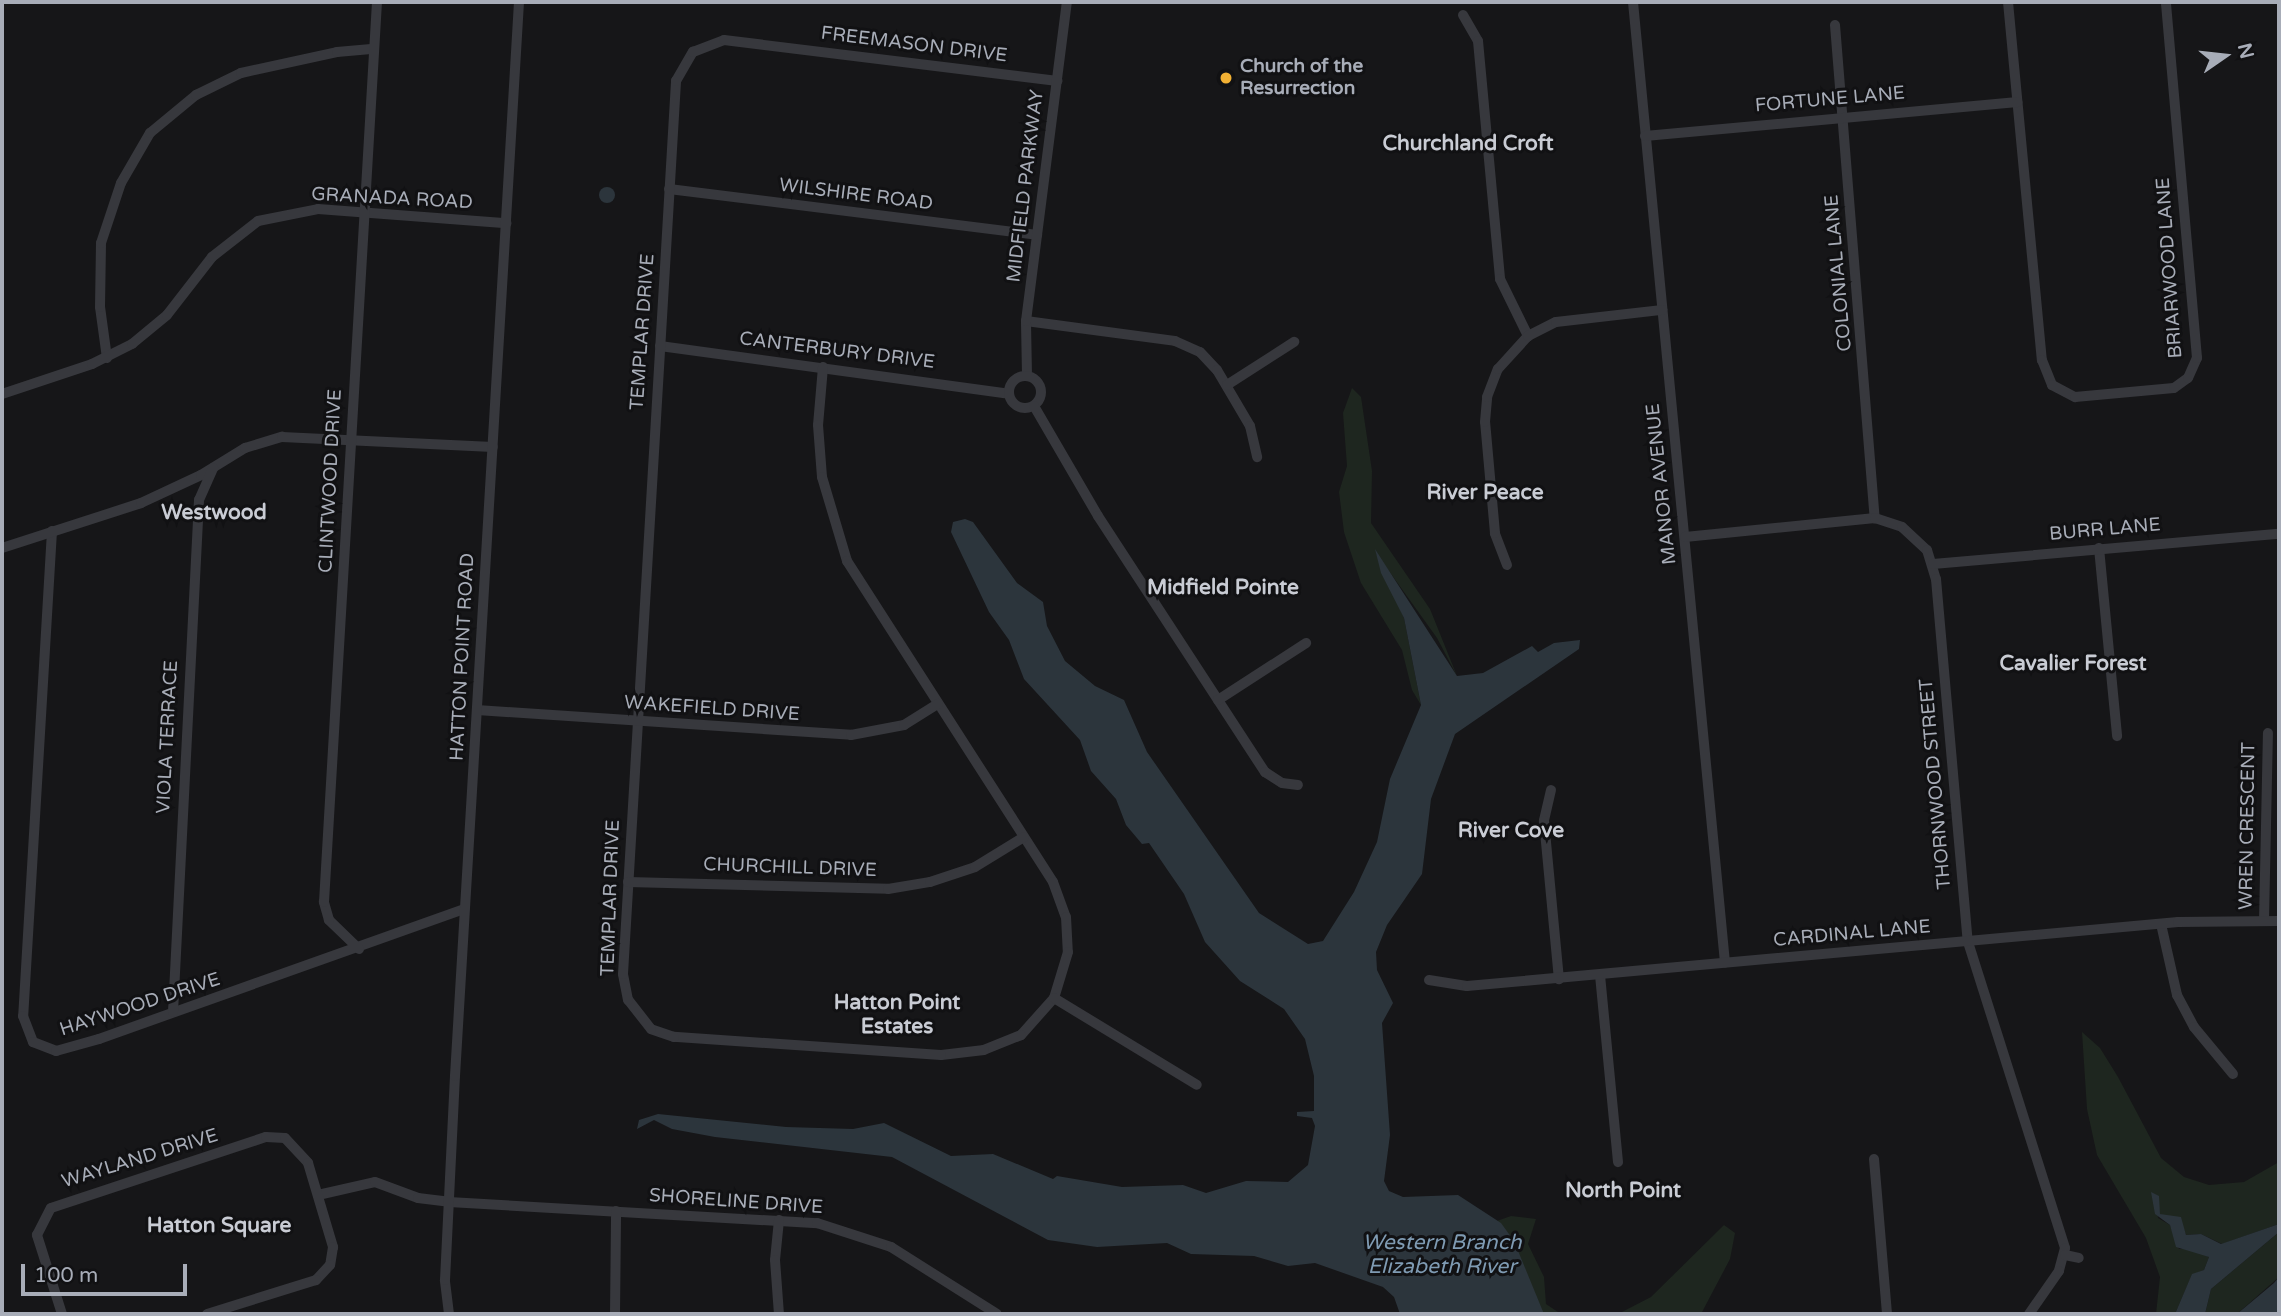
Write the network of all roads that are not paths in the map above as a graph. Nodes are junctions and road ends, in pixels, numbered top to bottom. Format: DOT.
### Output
graph roads {
  1 [pos="377,2"];
  2 [pos="519,2"];
  3 [pos="1068,2"];
  4 [pos="1633,2"];
  5 [pos="2008,2"];
  6 [pos="2166,2"];
  7 [pos="1463,15"];
  8 [pos="1835,25"];
  9 [pos="766,45"];
  10 [pos="374,49"];
  11 [pos="1057,81"];
  12 [pos="2017,102"];
  13 [pos="1844,116"];
  14 [pos="1646,136"];
  15 [pos="669,188"];
  16 [pos="364,213"];
  17 [pos="506,223"];
  18 [pos="1037,236"];
  19 [pos="1662,310"];
  20 [pos="1026,321"];
  21 [pos="1528,336"];
  22 [pos="1294,342"];
  23 [pos="660,346"];
  24 [pos="107,358"];
  25 [pos="823,367"];
  26 [pos="1027,375"];
  27 [pos="1227,386"];
  28 [pos="2,394"];
  29 [pos="1009,394"];
  30 [pos="1034,406"];
  31 [pos="351,438"];
  32 [pos="493,447"];
  33 [pos="1257,457"];
  34 [pos="213,468"];
  35 [pos="1875,518"];
  36 [pos="52,531"];
  37 [pos="2279,534"];
  38 [pos="1685,537"];
  39 [pos="2,548"];
  40 [pos="2099,548"];
  41 [pos="1933,564"];
  42 [pos="1507,565"];
  43 [pos="1306,643"];
  44 [pos="1218,700"];
  45 [pos="938,704"];
  46 [pos="477,710"];
  47 [pos="638,721"];
  48 [pos="2268,733"];
  49 [pos="2117,736"];
  50 [pos="1297,785"];
  51 [pos="1551,790"];
  52 [pos="1024,837"];
  53 [pos="628,882"];
  54 [pos="465,909"];
  55 [pos="2264,921"];
  56 [pos="2279,921"];
  57 [pos="2161,924"];
  58 [pos="1968,943"];
  59 [pos="359,949"];
  60 [pos="1725,963"];
  61 [pos="1600,975"];
  62 [pos="1559,979"];
  63 [pos="1429,980"];
  64 [pos="1054,998"];
  65 [pos="173,1012"];
  66 [pos="2232,1074"];
  67 [pos="1197,1084"];
  68 [pos="1874,1159"];
  69 [pos="1618,1162"];
  70 [pos="318,1195"];
  71 [pos="449,1202"];
  72 [pos="616,1212"];
  73 [pos="779,1220"];
  74 [pos="2065,1255"];
  75 [pos="2079,1258"];
  76 [pos="977,1302"];
  77 [pos="62,1314"];
  78 [pos="207,1314"];
  79 [pos="449,1314"];
  80 [pos="615,1314"];
  81 [pos="779,1314"];
  82 [pos="970,1314"];
  83 [pos="997,1314"];
  84 [pos="1887,1314"];
  85 [pos="2029,1314"];
  1 -- 10 [label="street, CLINTWOOD DRIVE"];
  2 -- 17 [label="street, HATTON POINT ROAD"];
  3 -- 11 [label="street, MIDFIELD PARKWAY"];
  4 -- 14 [label="street, MANOR AVENUE"];
  5 -- 12 [label="street, BRIARWOOD LANE"];
  6 -- 12 [label="street, BRIARWOOD LANE"];
  7 -- 21 [label="street"];
  8 -- 13 [label="street, COLONIAL LANE"];
  9 -- 11 [label="street, FREEMASON DRIVE"];
  9 -- 15 [label="street, TEMPLAR DRIVE"];
  10 -- 16 [label="street, CLINTWOOD DRIVE"];
  10 -- 24 [label="street"];
  11 -- 18 [label="street, MIDFIELD PARKWAY"];
  12 -- 13 [label="street, FORTUNE LANE"];
  13 -- 14 [label="street, FORTUNE LANE"];
  13 -- 35 [label="street, COLONIAL LANE"];
  14 -- 19 [label="street, MANOR AVENUE"];
  15 -- 18 [label="street, WILSHIRE ROAD"];
  15 -- 23 [label="street, TEMPLAR DRIVE"];
  16 -- 17 [label="street, GRANADA ROAD"];
  16 -- 24 [label="street, GRANADA ROAD"];
  16 -- 31 [label="street, CLINTWOOD DRIVE"];
  17 -- 32 [label="street, HATTON POINT ROAD"];
  18 -- 20 [label="street, MIDFIELD PARKWAY"];
  19 -- 21 [label="street"];
  19 -- 38 [label="street, MANOR AVENUE"];
  20 -- 26 [label="street, MIDFIELD PARKWAY"];
  20 -- 27 [label="street"];
  21 -- 42 [label="street"];
  22 -- 27 [label="street"];
  23 -- 25 [label="street, CANTERBURY DRIVE"];
  23 -- 47 [label="street, TEMPLAR DRIVE"];
  24 -- 28 [label="street, GRANADA ROAD"];
  25 -- 29 [label="street, CANTERBURY DRIVE"];
  25 -- 45 [label="street, TEMPLAR DRIVE"];
  26 -- 29 [label="street"];
  26 -- 30 [label="street"];
  27 -- 33 [label="street"];
  29 -- 30 [label="street"];
  30 -- 44 [label="street"];
  31 -- 32 [label="street"];
  31 -- 34 [label="street"];
  31 -- 59 [label="street, CLINTWOOD DRIVE"];
  32 -- 46 [label="street, HATTON POINT ROAD"];
  34 -- 36 [label="street"];
  34 -- 65 [label="street, VIOLA TERRACE"];
  35 -- 38 [label="street, THORNWOOD STREET"];
  35 -- 41 [label="street, THORNWOOD STREET"];
  36 -- 39 [label="street"];
  36 -- 65 [label="street, HAYWOOD DRIVE"];
  37 -- 40 [label="street, BURR LANE"];
  38 -- 60 [label="street, MANOR AVENUE"];
  40 -- 41 [label="street, BURR LANE"];
  40 -- 49 [label="street"];
  41 -- 58 [label="street, THORNWOOD STREET"];
  43 -- 44 [label="street"];
  44 -- 50 [label="street"];
  45 -- 47 [label="street, WAKEFIELD DRIVE"];
  45 -- 52 [label="street, TEMPLAR DRIVE"];
  46 -- 47 [label="street, WAKEFIELD DRIVE"];
  46 -- 54 [label="street, HATTON POINT ROAD"];
  47 -- 53 [label="street, TEMPLAR DRIVE"];
  48 -- 55 [label="street, WREN CRESCENT"];
  51 -- 62 [label="street"];
  52 -- 53 [label="street, CHURCHILL DRIVE"];
  52 -- 64 [label="street, TEMPLAR DRIVE"];
  53 -- 64 [label="street, TEMPLAR DRIVE"];
  54 -- 59 [label="street, HAYWOOD DRIVE"];
  54 -- 71 [label="street, HATTON POINT ROAD"];
  55 -- 56 [label="street, CARDINAL LANE"];
  55 -- 57 [label="street, CARDINAL LANE"];
  57 -- 58 [label="street, CARDINAL LANE"];
  57 -- 66 [label="street"];
  58 -- 60 [label="street, CARDINAL LANE"];
  58 -- 74 [label="street, THORNWOOD STREET"];
  59 -- 65 [label="street, HAYWOOD DRIVE"];
  60 -- 61 [label="street, CARDINAL LANE"];
  61 -- 62 [label="street, CARDINAL LANE"];
  61 -- 69 [label="street"];
  62 -- 63 [label="street, CARDINAL LANE"];
  64 -- 67 [label="street"];
  68 -- 84 [label="street"];
  70 -- 71 [label="street"];
  70 -- 77 [label="street, WAYLAND DRIVE"];
  70 -- 78 [label="street, WAYLAND DRIVE"];
  71 -- 72 [label="street, SHORELINE DRIVE"];
  71 -- 79 [label="street, HATTON POINT ROAD"];
  72 -- 73 [label="street, SHORELINE DRIVE"];
  72 -- 80 [label="street"];
  73 -- 76 [label="street, SHORELINE DRIVE"];
  73 -- 81 [label="street"];
  74 -- 75 [label="street"];
  74 -- 85 [label="street"];
  76 -- 82 [label="street"];
  76 -- 83 [label="street, SHORELINE DRIVE"];
}
